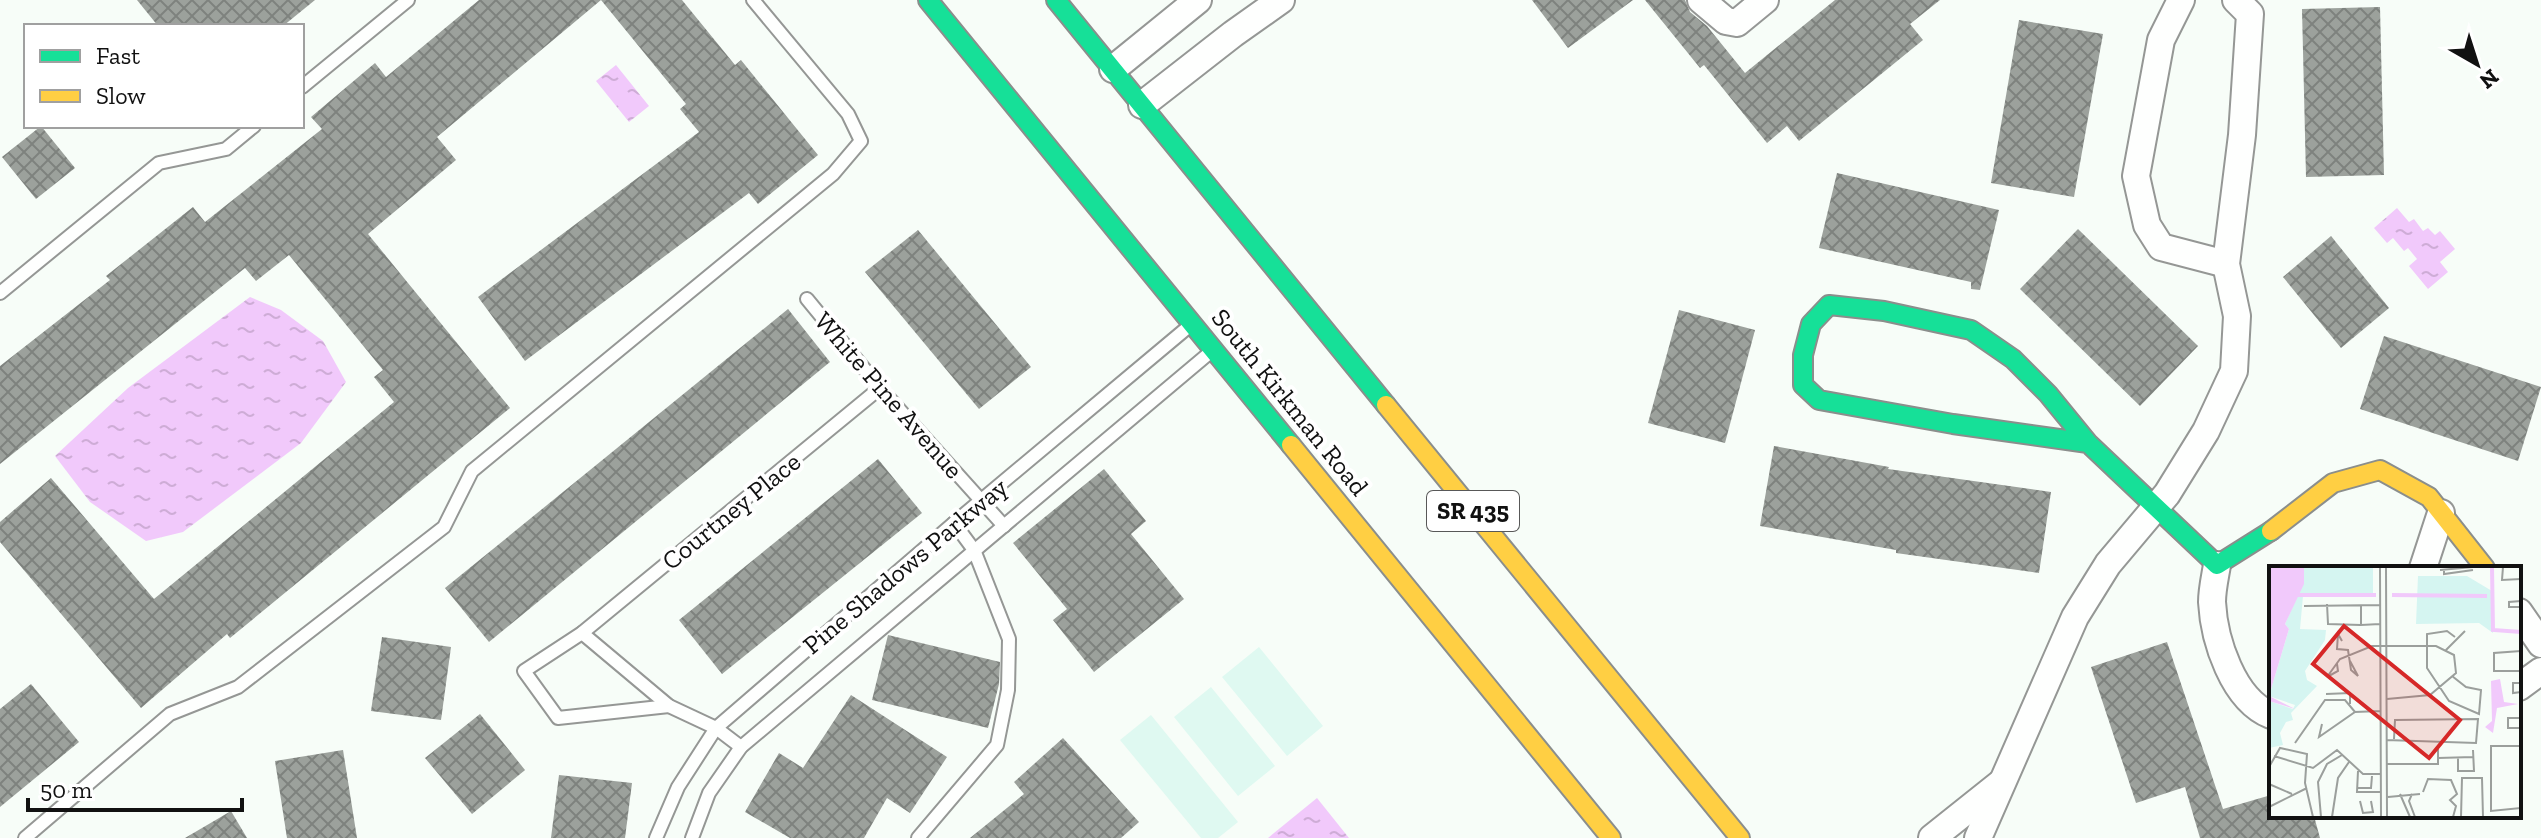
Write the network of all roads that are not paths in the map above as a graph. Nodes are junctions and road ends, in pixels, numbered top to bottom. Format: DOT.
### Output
graph roads {
  1 [pos="408,0"];
  2 [pos="753,0"];
  3 [pos="928,0"];
  4 [pos="1056,0"];
  5 [pos="1198,0"];
  6 [pos="1281,0"];
  7 [pos="1701,0"];
  8 [pos="1765,0"];
  9 [pos="2181,0"];
  10 [pos="2236,0"];
  11 [pos="1113,69"];
  12 [pos="304,85"];
  13 [pos="1142,105"];
  14 [pos="252,128"];
  15 [pos="2226,264"];
  16 [pos="0,293"];
  17 [pos="807,299"];
  18 [pos="1192,323"];
  19 [pos="1214,349"];
  20 [pos="880,388"];
  21 [pos="2088,443"];
  22 [pos="981,500"];
  23 [pos="2155,508"];
  24 [pos="2441,513"];
  25 [pos="954,523"];
  26 [pos="1004,526"];
  27 [pos="974,550"];
  28 [pos="2217,565"];
  29 [pos="2424,566"];
  30 [pos="2483,566"];
  31 [pos="2521,615"];
  32 [pos="582,633"];
  33 [pos="2541,644"];
  34 [pos="2541,671"];
  35 [pos="2521,686"];
  36 [pos="669,706"];
  37 [pos="2269,714"];
  38 [pos="716,728"];
  39 [pos="741,747"];
  40 [pos="2004,781"];
  41 [pos="25,838"];
  42 [pos="656,838"];
  43 [pos="692,838"];
  44 [pos="918,838"];
  45 [pos="1611,838"];
  46 [pos="1740,838"];
  47 [pos="1932,838"];
  48 [pos="1978,838"];
  1 -- 12 [label="lane"];
  2 -- 41 [label="lane"];
  3 -- 18 [label="main road, South Kirkman Road"];
  4 -- 11 [label="main road, SR 435"];
  5 -- 11 [label="street"];
  6 -- 13 [label="street"];
  7 -- 8 [label="street"];
  9 -- 15 [label="street"];
  10 -- 15 [label="street"];
  11 -- 13 [label="main road, SR 435"];
  13 -- 46 [label="main road, SR 435"];
  14 -- 16 [label="lane"];
  15 -- 23 [label="street"];
  17 -- 20 [label="lane, White Pine Avenue"];
  18 -- 19 [label="main road, South Kirkman Road"];
  18 -- 22 [label="lane, Pine Shadows Parkway"];
  19 -- 26 [label="lane, Pine Shadows Parkway"];
  19 -- 45 [label="main road, South Kirkman Road"];
  20 -- 22 [label="lane, White Pine Avenue"];
  20 -- 32 [label="lane, Courtney Place"];
  21 -- 21 [label="main road"];
  21 -- 23 [label="main road"];
  22 -- 25 [label="lane, Pine Shadows Parkway"];
  22 -- 26 [label="lane, White Pine Avenue"];
  23 -- 28 [label="main road"];
  23 -- 40 [label="street"];
  24 -- 28 [label="main road"];
  24 -- 29 [label="street"];
  24 -- 30 [label="main road"];
  25 -- 27 [label="lane"];
  25 -- 38 [label="lane, Pine Shadows Parkway"];
  26 -- 27 [label="lane, Pine Shadows Parkway"];
  27 -- 39 [label="lane, Pine Shadows Parkway"];
  27 -- 44 [label="lane"];
  28 -- 37 [label="street"];
  31 -- 33 [label="street"];
  32 -- 36 [label="lane"];
  32 -- 36 [label="lane, Courtney Place"];
  34 -- 35 [label="street"];
  36 -- 38 [label="lane"];
  38 -- 39 [label="lane"];
  38 -- 42 [label="lane, Pine Shadows Parkway"];
  39 -- 43 [label="lane, Pine Shadows Parkway"];
  40 -- 47 [label="street"];
  40 -- 48 [label="street"];
}
